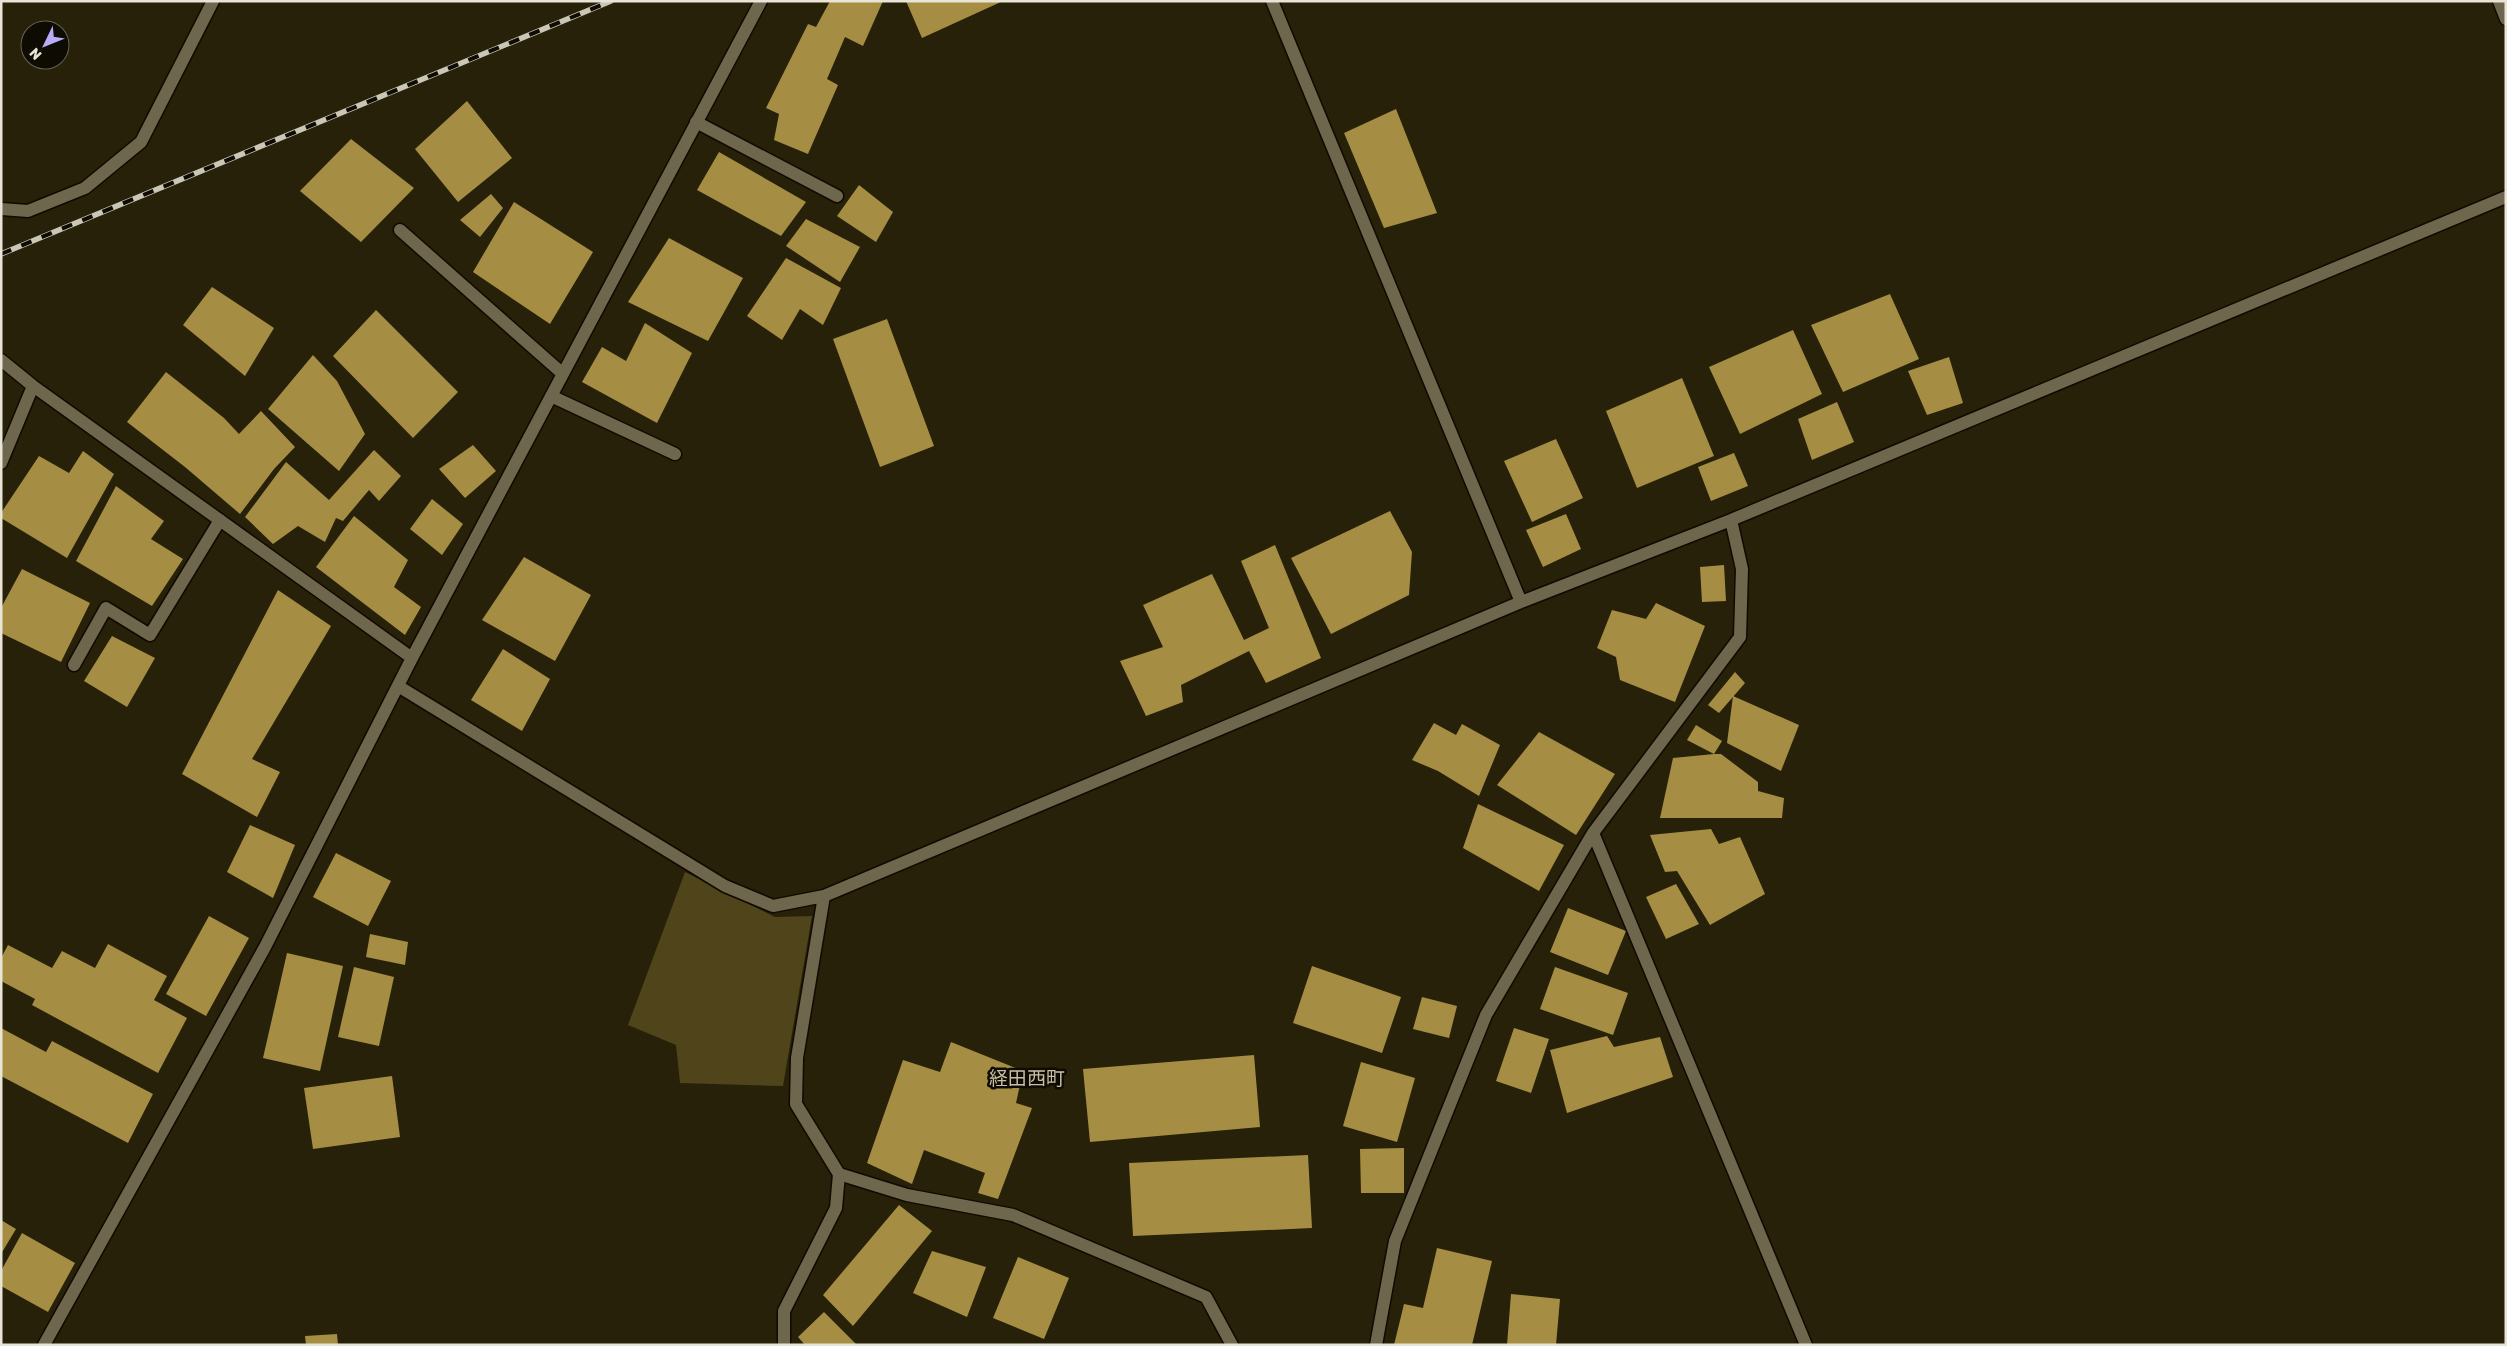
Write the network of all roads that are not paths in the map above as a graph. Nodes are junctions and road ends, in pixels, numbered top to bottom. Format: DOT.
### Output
graph roads {
  1 [pos="213,1"];
  2 [pos="761,1"];
  3 [pos="1272,1"];
  4 [pos="2498,1"];
  5 [pos="2506,18"];
  6 [pos="696,122"];
  7 [pos="837,196"];
  8 [pos="2506,197"];
  9 [pos="1,209"];
  10 [pos="400,230"];
  11 [pos="1,360"];
  12 [pos="563,374"];
  13 [pos="33,386"];
  14 [pos="551,396"];
  15 [pos="675,454"];
  16 [pos="1,463"];
  17 [pos="220,520"];
  18 [pos="1731,520"];
  19 [pos="1521,602"];
  20 [pos="412,658"];
  21 [pos="74,666"];
  22 [pos="398,686"];
  23 [pos="1593,833"];
  24 [pos="824,896"];
  25 [pos="839,1174"];
  26 [pos="44,1345"];
  27 [pos="784,1345"];
  28 [pos="1232,1345"];
  29 [pos="1376,1345"];
  30 [pos="1806,1345"];
  1 -- 9 [label="street"];
  2 -- 6 [label="street"];
  3 -- 19 [label="street"];
  4 -- 5 [label="street"];
  6 -- 7 [label="street"];
  6 -- 12 [label="street"];
  8 -- 18 [label="street"];
  10 -- 12 [label="street"];
  11 -- 13 [label="street"];
  12 -- 14 [label="street"];
  13 -- 16 [label="street"];
  13 -- 17 [label="street"];
  14 -- 15 [label="street"];
  14 -- 20 [label="street"];
  17 -- 20 [label="street"];
  17 -- 21 [label="street"];
  18 -- 19 [label="street"];
  18 -- 23 [label="street"];
  19 -- 24 [label="street"];
  20 -- 22 [label="street"];
  22 -- 24 [label="street"];
  22 -- 26 [label="street"];
  23 -- 29 [label="street"];
  23 -- 30 [label="street"];
  24 -- 25 [label="street"];
  25 -- 27 [label="street"];
  25 -- 28 [label="street"];
}
